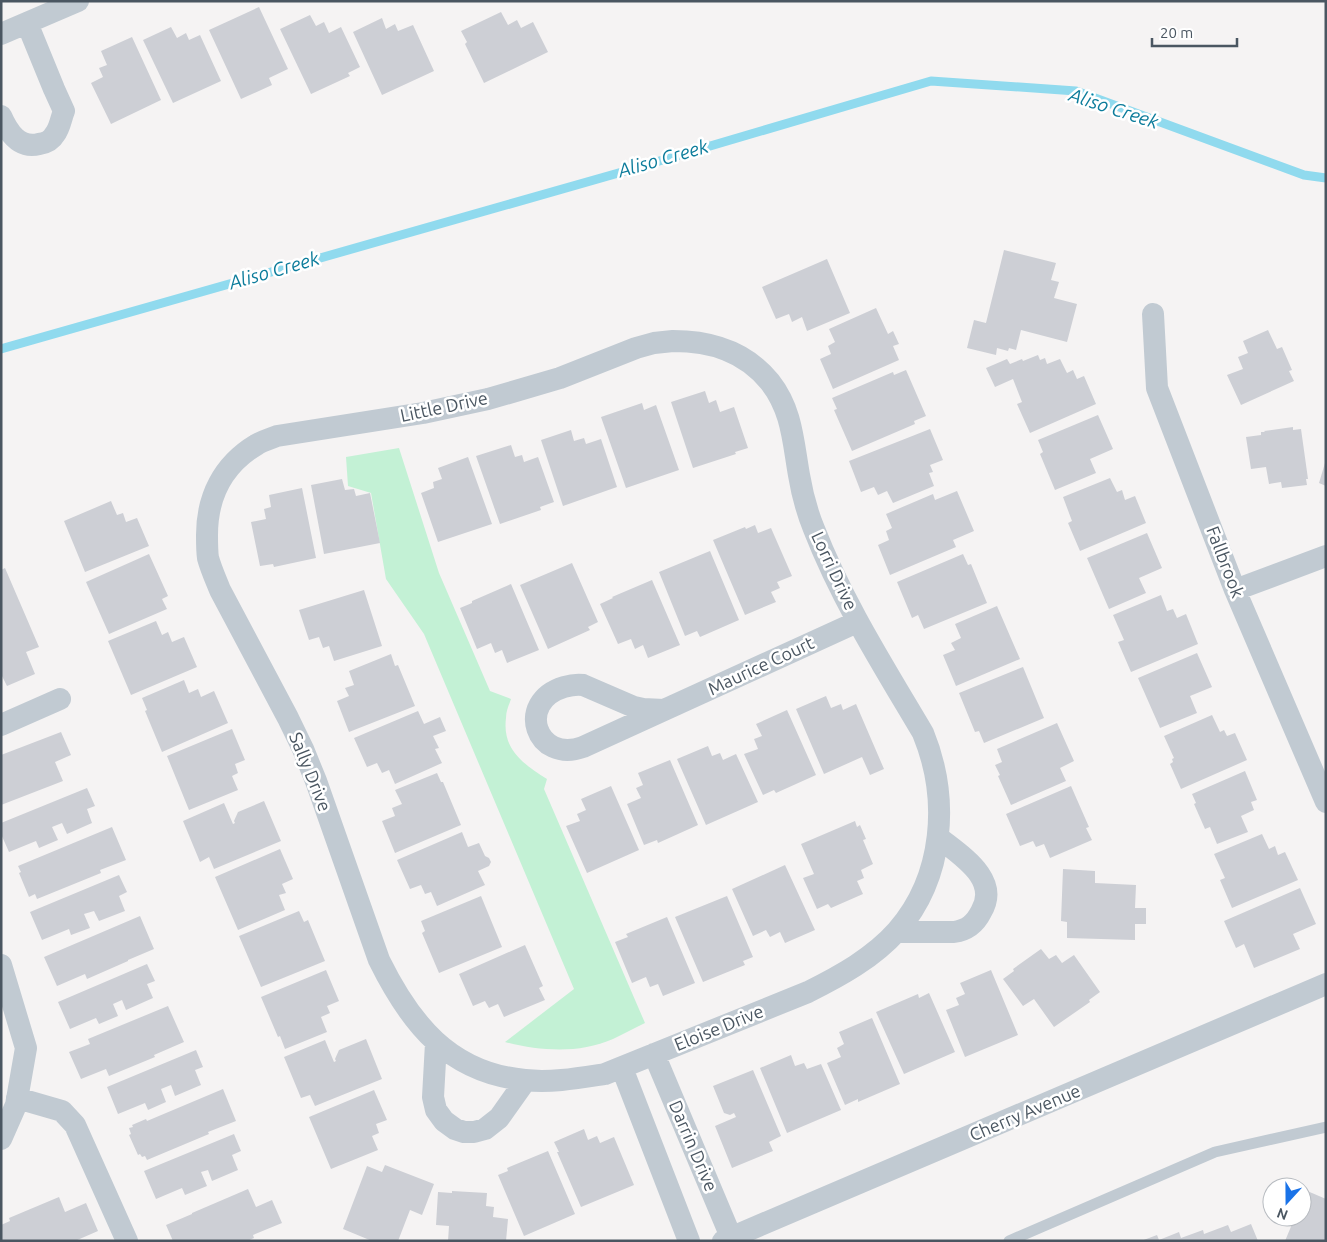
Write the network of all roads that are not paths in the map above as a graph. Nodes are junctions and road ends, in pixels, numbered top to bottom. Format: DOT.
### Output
graph roads {
  1 [pos="78,1"];
  2 [pos="27,23"];
  3 [pos="1,34"];
  4 [pos="1,116"];
  5 [pos="1153,314"];
  6 [pos="692,341"];
  7 [pos="213,495"];
  8 [pos="1326,556"];
  9 [pos="1235,590"];
  10 [pos="857,622"];
  11 [pos="60,699"];
  12 [pos="664,710"];
  13 [pos="1,725"];
  14 [pos="1326,802"];
  15 [pos="938,837"];
  16 [pos="923,892"];
  17 [pos="896,932"];
  18 [pos="1,965"];
  19 [pos="1326,984"];
  20 [pos="436,1043"];
  21 [pos="654,1054"];
  22 [pos="622,1068"];
  23 [pos="480,1070"];
  24 [pos="526,1080"];
  25 [pos="18,1098"];
  26 [pos="1326,1126"];
  27 [pos="1,1139"];
  28 [pos="727,1239"];
  29 [pos="127,1241"];
  30 [pos="689,1241"];
  31 [pos="1009,1241"];
  1 -- 2 [label="street"];
  2 -- 3 [label="street"];
  2 -- 4 [label="street"];
  5 -- 9 [label="street, Fallbrook"];
  6 -- 7 [label="street, Little Drive"];
  6 -- 10 [label="street, Lorri Drive"];
  7 -- 20 [label="street, Sally Drive"];
  8 -- 9 [label="street"];
  9 -- 14 [label="street, Fallbrook"];
  10 -- 12 [label="street, Maurice Court"];
  10 -- 15 [label="street, Lorri Drive"];
  11 -- 13 [label="street"];
  12 -- 12 [label="street, Maurice Court"];
  15 -- 16 [label="street, Lorri Drive"];
  15 -- 17 [label="street"];
  16 -- 17 [label="street, Eloise Drive"];
  17 -- 21 [label="street, Eloise Drive"];
  18 -- 25 [label="street"];
  19 -- 28 [label="street, Cherry Avenue"];
  20 -- 23 [label="street, Sally Drive"];
  20 -- 24 [label="street"];
  21 -- 22 [label="street, Eloise Drive"];
  21 -- 28 [label="street, Darrin Drive"];
  22 -- 24 [label="street, Eloise Drive"];
  22 -- 30 [label="street, Darrin Drive"];
  23 -- 24 [label="street, Eloise Drive"];
  25 -- 27 [label="street"];
  25 -- 29 [label="street"];
  26 -- 31 [label="lane"];
}
